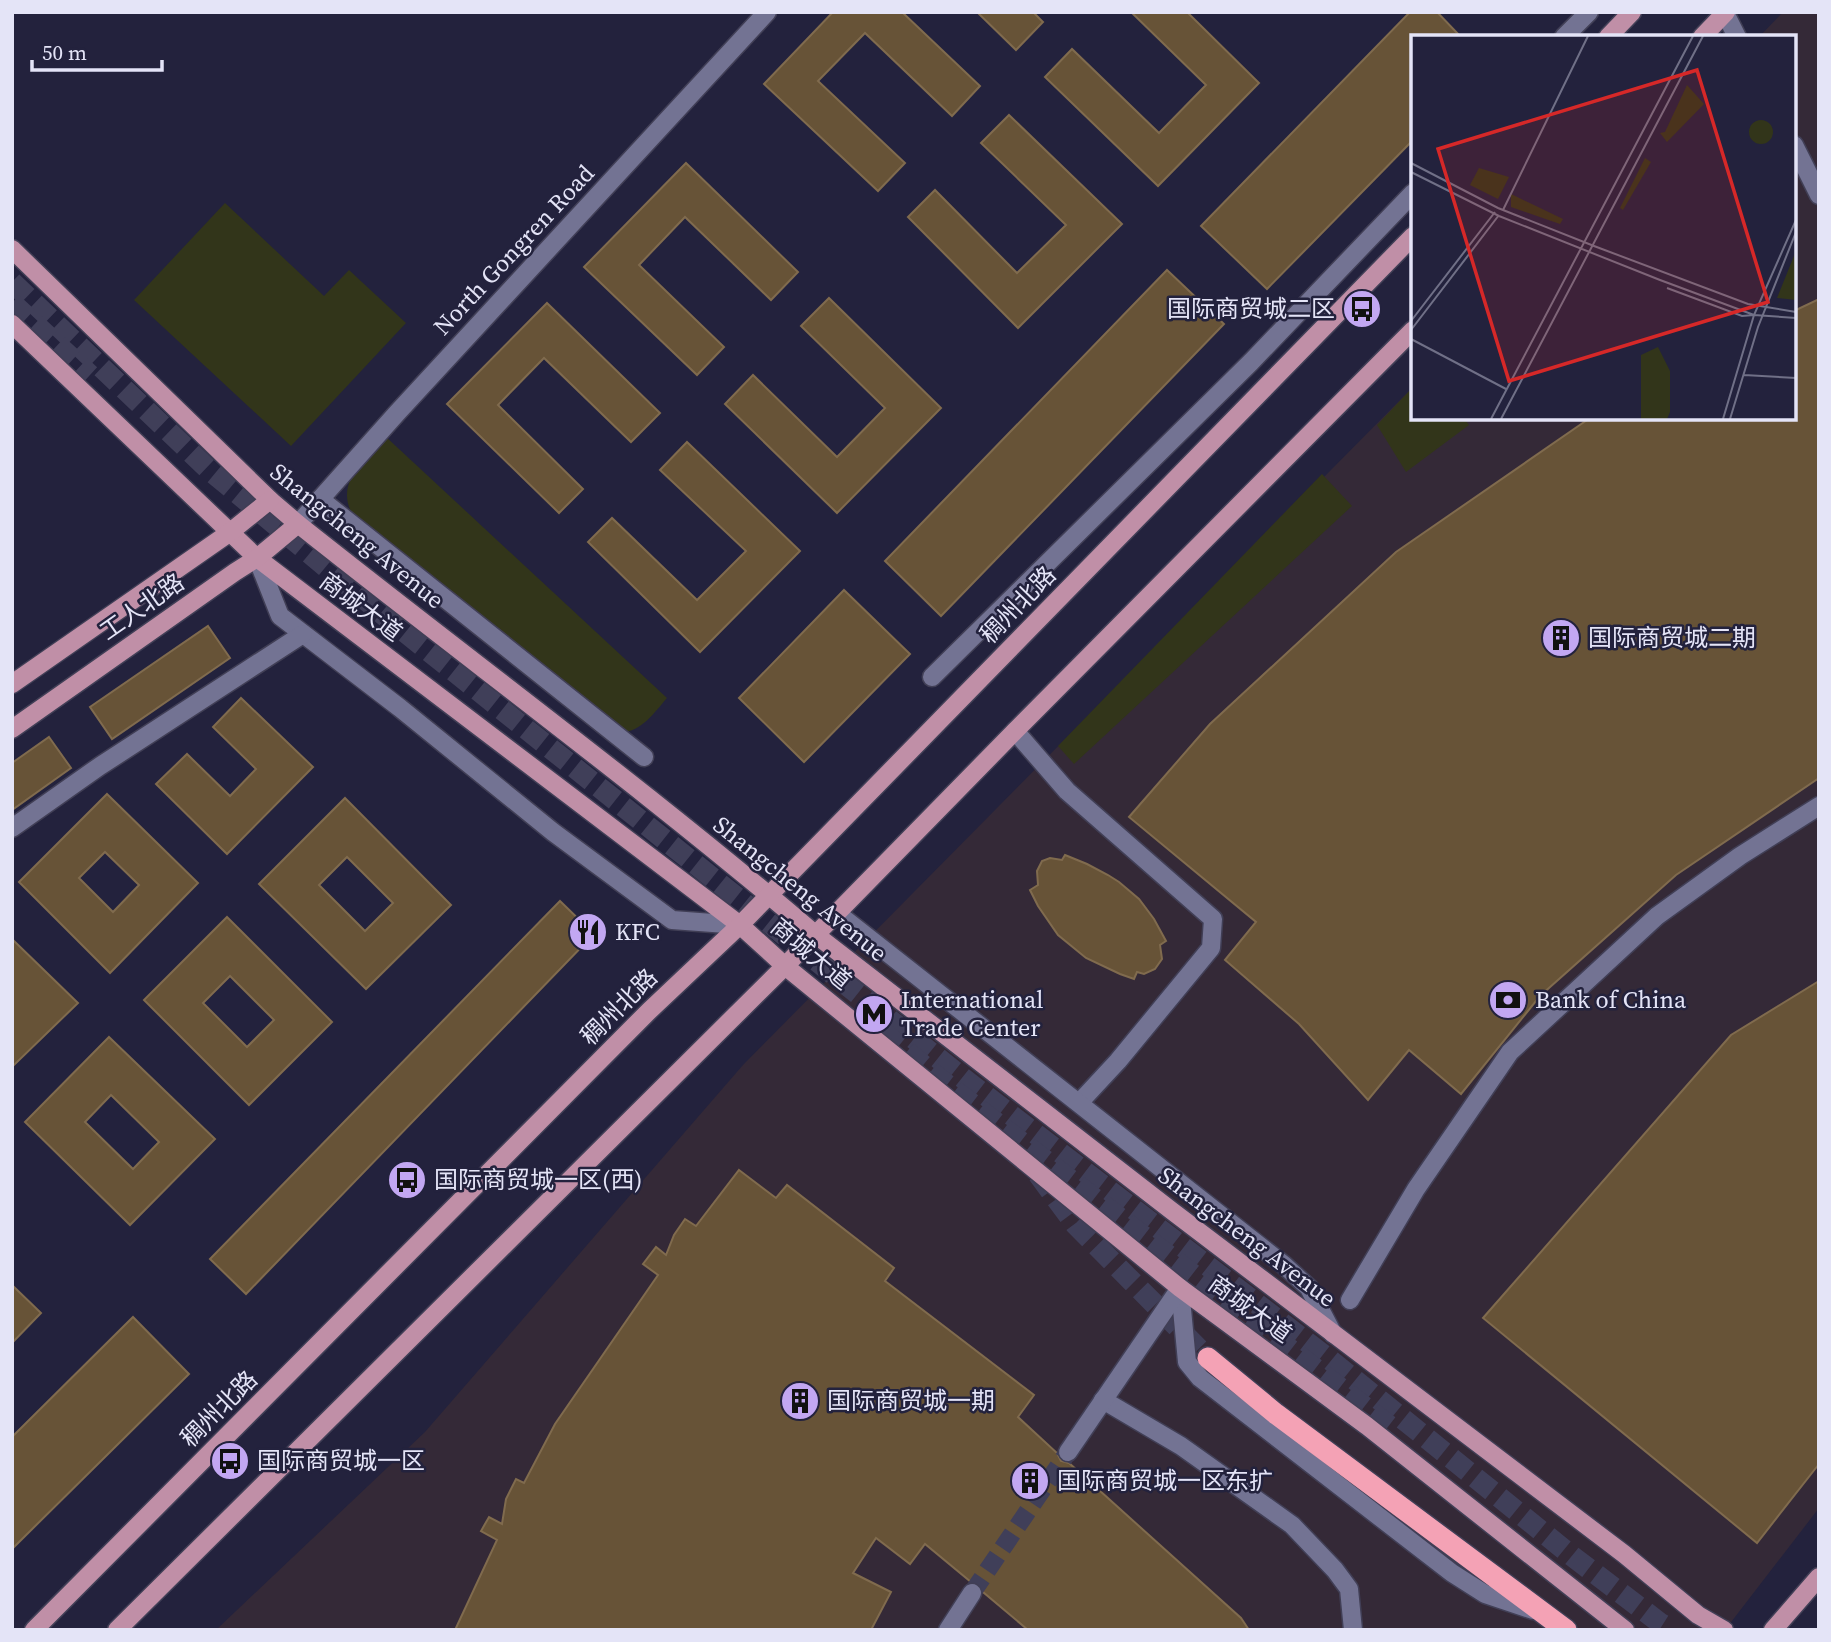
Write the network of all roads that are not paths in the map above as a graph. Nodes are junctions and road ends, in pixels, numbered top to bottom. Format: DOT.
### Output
graph roads {
  1 [pos="767,12"];
  2 [pos="1588,12"];
  3 [pos="1632,12"];
  4 [pos="1725,13"];
  5 [pos="1566,35"];
  6 [pos="1610,35"];
  7 [pos="1704,35"];
  8 [pos="1736,35"];
  9 [pos="1796,149"];
  10 [pos="1411,195"];
  11 [pos="1819,195"];
  12 [pos="1411,238"];
  13 [pos="12,249"];
  14 [pos="12,324"];
  15 [pos="1411,332"];
  16 [pos="320,499"];
  17 [pos="270,500"];
  18 [pos="298,524"];
  19 [pos="229,533"];
  20 [pos="257,558"];
  21 [pos="303,634"];
  22 [pos="932,677"];
  23 [pos="12,684"];
  24 [pos="12,729"];
  25 [pos="1015,731"];
  26 [pos="644,757"];
  27 [pos="1819,806"];
  28 [pos="12,828"];
  29 [pos="769,895"];
  30 [pos="838,913"];
  31 [pos="740,925"];
  32 [pos="816,935"];
  33 [pos="785,966"];
  34 [pos="1079,1103"];
  35 [pos="1180,1287"];
  36 [pos="1350,1300"];
  37 [pos="1333,1334"];
  38 [pos="1208,1358"];
  39 [pos="1103,1400"];
  40 [pos="1068,1452"];
  41 [pos="1819,1577"];
  42 [pos="972,1593"];
  43 [pos="1547,1615"];
  44 [pos="34,1630"];
  45 [pos="117,1630"];
  46 [pos="948,1630"];
  47 [pos="1353,1630"];
  48 [pos="1566,1630"];
  49 [pos="1625,1630"];
  50 [pos="1724,1630"];
  51 [pos="1773,1630"];
  1 -- 16 [label="street, North Gongren Road"];
  2 -- 5 [label="street"];
  3 -- 6 [label="main road"];
  4 -- 7 [label="main road"];
  4 -- 8 [label="street"];
  9 -- 11 [label="street"];
  10 -- 22 [label="street"];
  12 -- 29 [label="main road, 稠州北路"];
  13 -- 17 [label="main road, Shangcheng Avenue"];
  14 -- 19 [label="main road, 商城大道"];
  15 -- 25 [label="main road"];
  16 -- 18 [label="street, North Gongren Road"];
  16 -- 26 [label="street"];
  17 -- 18 [label="main road, Shangcheng Avenue"];
  17 -- 19 [label="main road, 工人北路"];
  18 -- 20 [label="main road, 工人北路"];
  18 -- 29 [label="main road, Shangcheng Avenue"];
  19 -- 20 [label="main road, 商城大道"];
  19 -- 23 [label="main road, 工人北路"];
  20 -- 21 [label="street"];
  20 -- 24 [label="main road, 工人北路"];
  20 -- 31 [label="main road, 商城大道"];
  21 -- 28 [label="street"];
  21 -- 31 [label="street"];
  25 -- 30 [label="main road"];
  25 -- 34 [label="street"];
  27 -- 36 [label="street"];
  29 -- 31 [label="main road, 稠州北路"];
  29 -- 32 [label="main road, Shangcheng Avenue"];
  30 -- 32 [label="main road"];
  30 -- 34 [label="street"];
  31 -- 33 [label="main road, 商城大道"];
  31 -- 44 [label="main road, 稠州北路"];
  32 -- 33 [label="main road"];
  32 -- 37 [label="main road, Shangcheng Avenue"];
  33 -- 35 [label="main road, 商城大道"];
  33 -- 45 [label="main road"];
  34 -- 37 [label="street"];
  35 -- 39 [label="street"];
  35 -- 43 [label="street"];
  35 -- 49 [label="main road, 商城大道"];
  37 -- 50 [label="main road, Shangcheng Avenue"];
  38 -- 43 [label="highway"];
  39 -- 40 [label="street"];
  39 -- 47 [label="street"];
  41 -- 51 [label="main road"];
  42 -- 46 [label="street"];
  43 -- 48 [label="highway"];
}
